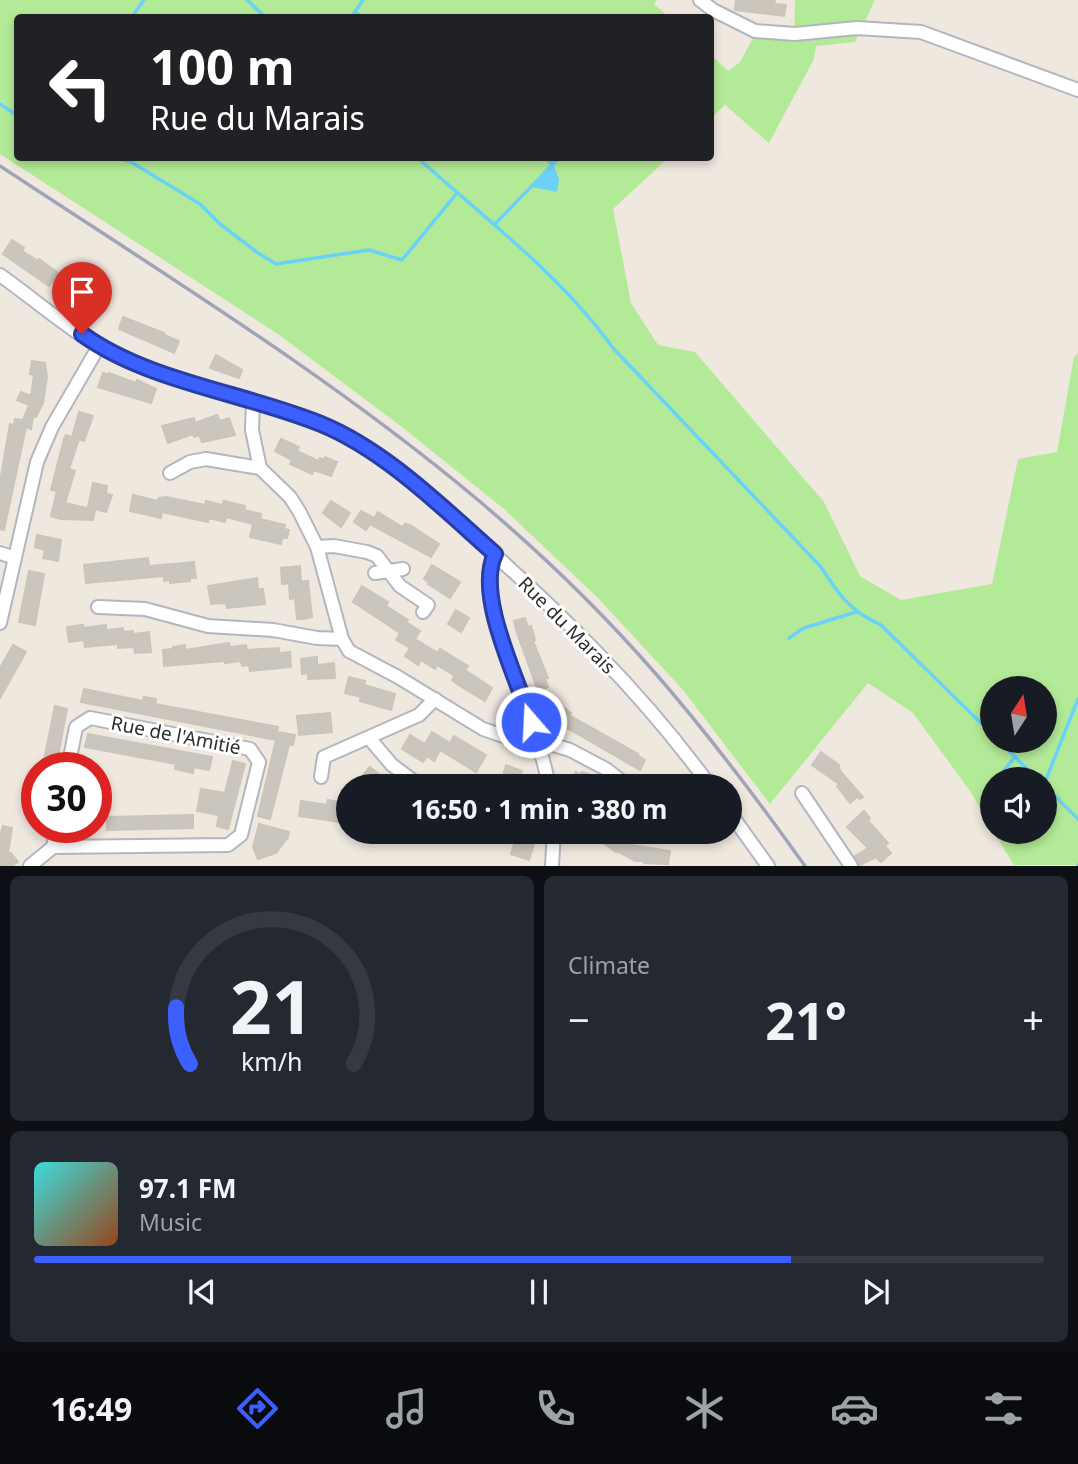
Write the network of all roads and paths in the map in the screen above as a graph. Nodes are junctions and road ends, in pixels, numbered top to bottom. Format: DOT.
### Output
graph roads {
  1 [pos="700,0"];
  2 [pos="1078,90"];
  3 [pos="0,275"];
  4 [pos="99,346"];
  5 [pos="253,401"];
  6 [pos="260,468"];
  7 [pos="170,473"];
  8 [pos="317,547"];
  9 [pos="0,553"];
  10 [pos="495,554"];
  11 [pos="15,558"];
  12 [pos="403,569"];
  13 [pos="382,572"];
  14 [pos="98,607"];
  15 [pos="424,612"];
  16 [pos="0,623"];
  17 [pos="342,639"];
  18 [pos="435,699"];
  19 [pos="369,738"];
  20 [pos="537,740"];
  21 [pos="71,752"];
  22 [pos="404,774"];
  23 [pos="546,774"];
  24 [pos="612,774"];
  25 [pos="700,774"];
  26 [pos="321,777"];
  27 [pos="802,793"];
  28 [pos="742,830"];
  29 [pos="54,843"];
  30 [pos="553,844"];
  31 [pos="53,847"];
  32 [pos="30,866"];
  33 [pos="552,866"];
  34 [pos="768,866"];
  35 [pos="851,866"];
  1 -- 2 [label="street"];
  3 -- 4 [label="street, Rue du Marais"];
  4 -- 5 [label="street, Rue du Marais"];
  4 -- 11 [label="street"];
  5 -- 6 [label="street"];
  5 -- 10 [label="street, Rue du Marais"];
  6 -- 7 [label="street"];
  6 -- 8 [label="street"];
  8 -- 13 [label="street"];
  8 -- 17 [label="street"];
  9 -- 11 [label="street"];
  10 -- 20 [label="street"];
  10 -- 25 [label="street, Rue du Marais"];
  11 -- 16 [label="street"];
  12 -- 13 [label="street"];
  13 -- 15 [label="street"];
  14 -- 17 [label="street"];
  17 -- 18 [label="street"];
  18 -- 19 [label="street"];
  18 -- 20 [label="street"];
  19 -- 22 [label="street"];
  19 -- 26 [label="street"];
  20 -- 23 [label="street"];
  20 -- 24 [label="street"];
  21 -- 31 [label="street, Rue de l'Amitié"];
  27 -- 35 [label="street"];
  28 -- 34 [label="street"];
  29 -- 31 [label="street"];
  30 -- 33 [label="street"];
  31 -- 32 [label="street"];
}
